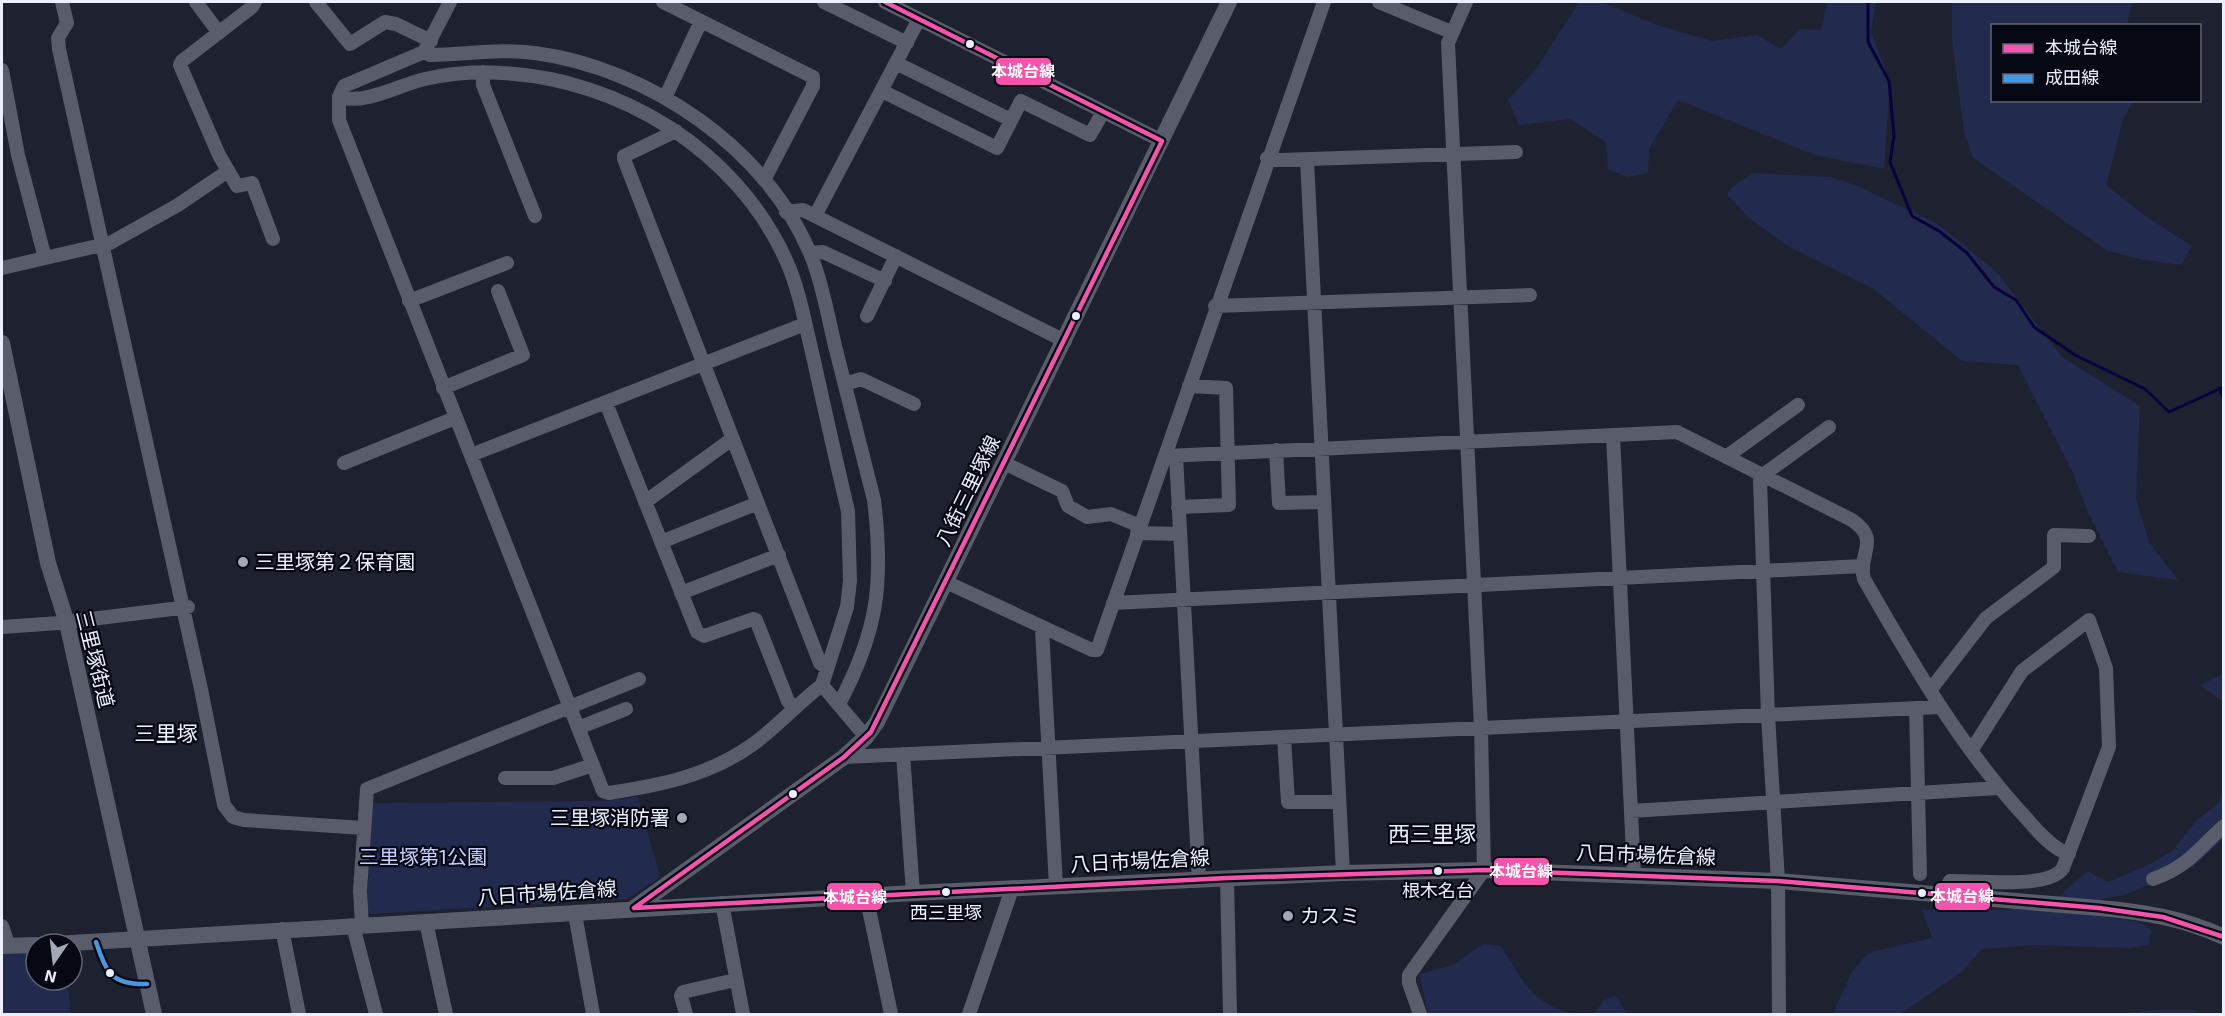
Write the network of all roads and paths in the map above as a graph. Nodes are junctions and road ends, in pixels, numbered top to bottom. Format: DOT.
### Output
graph roads {
  1 [pos="62,2"];
  2 [pos="196,2"];
  3 [pos="255,2"];
  4 [pos="450,2"];
  5 [pos="663,2"];
  6 [pos="824,2"];
  7 [pos="885,2"];
  8 [pos="1229,2"];
  9 [pos="1324,2"];
  10 [pos="1379,2"];
  11 [pos="1466,2"];
  12 [pos="322,4"];
  13 [pos="920,19"];
  14 [pos="701,21"];
  15 [pos="1451,32"];
  16 [pos="219,33"];
  17 [pos="907,43"];
  18 [pos="427,46"];
  19 [pos="896,63"];
  20 [pos="2,70"];
  21 [pos="483,72"];
  22 [pos="882,91"];
  23 [pos="339,97"];
  24 [pos="665,98"];
  25 [pos="1103,112"];
  26 [pos="1011,120"];
  27 [pos="676,131"];
  28 [pos="1162,141"];
  29 [pos="1516,152"];
  30 [pos="1454,153"];
  31 [pos="1267,158"];
  32 [pos="1307,160"];
  33 [pos="228,171"];
  34 [pos="764,180"];
  35 [pos="786,212"];
  36 [pos="535,216"];
  37 [pos="815,216"];
  38 [pos="273,239"];
  39 [pos="102,246"];
  40 [pos="810,254"];
  41 [pos="896,256"];
  42 [pos="45,258"];
  43 [pos="507,263"];
  44 [pos="2,268"];
  45 [pos="885,281"];
  46 [pos="498,291"];
  47 [pos="1530,295"];
  48 [pos="1461,298"];
  49 [pos="409,301"];
  50 [pos="1314,303"];
  51 [pos="1215,306"];
  52 [pos="867,316"];
  53 [pos="806,324"];
  54 [pos="1065,341"];
  55 [pos="2,343"];
  56 [pos="704,362"];
  57 [pos="845,384"];
  58 [pos="1189,386"];
  59 [pos="444,388"];
  60 [pos="606,403"];
  61 [pos="914,404"];
  62 [pos="1798,405"];
  63 [pos="455,418"];
  64 [pos="1829,427"];
  65 [pos="1613,435"];
  66 [pos="732,439"];
  67 [pos="1467,441"];
  68 [pos="1320,448"];
  69 [pos="1276,450"];
  70 [pos="1229,453"];
  71 [pos="471,455"];
  72 [pos="1171,456"];
  73 [pos="1726,457"];
  74 [pos="344,463"];
  75 [pos="1005,463"];
  76 [pos="1763,475"];
  77 [pos="645,502"];
  78 [pos="758,502"];
  79 [pos="1323,502"];
  80 [pos="1178,507"];
  81 [pos="1138,530"];
  82 [pos="1180,534"];
  83 [pos="2089,536"];
  84 [pos="661,542"];
  85 [pos="779,555"];
  86 [pos="1863,566"];
  87 [pos="1764,572"];
  88 [pos="1620,579"];
  89 [pos="946,582"];
  90 [pos="1474,586"];
  91 [pos="681,593"];
  92 [pos="1328,593"];
  93 [pos="1183,601"];
  94 [pos="1113,603"];
  95 [pos="185,608"];
  96 [pos="66,623"];
  97 [pos="2,627"];
  98 [pos="1042,628"];
  99 [pos="827,668"];
  100 [pos="639,679"];
  101 [pos="822,685"];
  102 [pos="1931,689"];
  103 [pos="839,704"];
  104 [pos="570,706"];
  105 [pos="793,707"];
  106 [pos="1941,707"];
  107 [pos="1916,708"];
  108 [pos="626,709"];
  109 [pos="1768,715"];
  110 [pos="1627,722"];
  111 [pos="578,728"];
  112 [pos="1481,728"];
  113 [pos="1336,735"];
  114 [pos="867,737"];
  115 [pos="1284,737"];
  116 [pos="1191,741"];
  117 [pos="1048,748"];
  118 [pos="1971,751"];
  119 [pos="903,754"];
  120 [pos="844,757"];
  121 [pos="593,765"];
  122 [pos="505,778"];
  123 [pos="1998,788"];
  124 [pos="1918,793"];
  125 [pos="1339,802"];
  126 [pos="1773,802"];
  127 [pos="1631,811"];
  128 [pos="2223,826"];
  129 [pos="363,828"];
  130 [pos="2069,854"];
  131 [pos="1484,870"];
  132 [pos="1343,873"];
  133 [pos="1920,874"];
  134 [pos="1634,875"];
  135 [pos="1227,878"];
  136 [pos="2153,879"];
  137 [pos="1199,880"];
  138 [pos="1778,881"];
  139 [pos="1056,886"];
  140 [pos="1012,889"];
  141 [pos="913,893"];
  142 [pos="1943,894"];
  143 [pos="866,895"];
  144 [pos="722,903"];
  145 [pos="634,908"];
  146 [pos="575,914"];
  147 [pos="426,922"];
  148 [pos="358,925"];
  149 [pos="2,926"];
  150 [pos="282,929"];
  151 [pos="2223,937"];
  152 [pos="136,939"];
  153 [pos="84,942"];
  154 [pos="24,945"];
  155 [pos="5,946"];
  156 [pos="735,980"];
  157 [pos="154,1014"];
  158 [pos="299,1014"];
  159 [pos="376,1014"];
  160 [pos="446,1014"];
  161 [pos="593,1014"];
  162 [pos="686,1014"];
  163 [pos="743,1014"];
  164 [pos="891,1014"];
  165 [pos="969,1014"];
  166 [pos="1230,1014"];
  167 [pos="1420,1014"];
  168 [pos="1779,1014"];
  1 -- 39 [label="street"];
  2 -- 16 [label="street"];
  3 -- 16 [label="street"];
  4 -- 18 [label="street"];
  5 -- 14 [label="street"];
  6 -- 17 [label="street"];
  7 -- 13 [label="street"];
  8 -- 28 [label="main road, 八街三里塚線"];
  9 -- 31 [label="street"];
  10 -- 15 [label="street"];
  11 -- 15 [label="street"];
  12 -- 18 [label="street"];
  13 -- 17 [label="street"];
  13 -- 25 [label="street"];
  14 -- 24 [label="street"];
  14 -- 34 [label="street"];
  15 -- 30 [label="street"];
  16 -- 33 [label="street"];
  17 -- 19 [label="street"];
  18 -- 23 [label="street"];
  18 -- 24 [label="street"];
  19 -- 22 [label="street"];
  19 -- 26 [label="street"];
  20 -- 42 [label="street"];
  21 -- 23 [label="street"];
  21 -- 27 [label="street"];
  21 -- 36 [label="street"];
  22 -- 26 [label="street"];
  22 -- 37 [label="street"];
  23 -- 49 [label="street"];
  24 -- 34 [label="street"];
  25 -- 26 [label="street"];
  25 -- 28 [label="street"];
  27 -- 53 [label="street"];
  27 -- 56 [label="street"];
  28 -- 54 [label="main road, 八街三里塚線"];
  29 -- 30 [label="street"];
  30 -- 32 [label="street"];
  30 -- 48 [label="street"];
  31 -- 32 [label="street"];
  31 -- 51 [label="street"];
  32 -- 50 [label="street"];
  33 -- 38 [label="street"];
  33 -- 39 [label="street"];
  34 -- 35 [label="street"];
  35 -- 37 [label="street"];
  35 -- 40 [label="street"];
  37 -- 41 [label="street"];
  39 -- 42 [label="street"];
  39 -- 95 [label="street"];
  40 -- 45 [label="street"];
  40 -- 57 [label="street"];
  41 -- 45 [label="street"];
  41 -- 54 [label="street"];
  42 -- 44 [label="street"];
  43 -- 49 [label="street"];
  45 -- 52 [label="street"];
  46 -- 59 [label="street"];
  47 -- 48 [label="street"];
  48 -- 50 [label="street"];
  48 -- 67 [label="street"];
  49 -- 59 [label="street"];
  50 -- 51 [label="street"];
  50 -- 68 [label="street"];
  51 -- 58 [label="street"];
  53 -- 56 [label="street"];
  53 -- 99 [label="street"];
  54 -- 75 [label="main road, 八街三里塚線"];
  55 -- 96 [label="main road, 三里塚街道"];
  56 -- 60 [label="street"];
  56 -- 66 [label="street"];
  57 -- 61 [label="street"];
  57 -- 103 [label="street"];
  58 -- 70 [label="street"];
  58 -- 72 [label="street"];
  59 -- 63 [label="street"];
  60 -- 71 [label="street"];
  60 -- 77 [label="street"];
  62 -- 73 [label="street"];
  63 -- 71 [label="street"];
  63 -- 74 [label="street"];
  64 -- 76 [label="street"];
  65 -- 67 [label="street"];
  65 -- 73 [label="street"];
  65 -- 88 [label="street"];
  66 -- 77 [label="street"];
  66 -- 78 [label="street"];
  67 -- 68 [label="street"];
  67 -- 90 [label="street"];
  68 -- 69 [label="street"];
  68 -- 79 [label="street"];
  69 -- 70 [label="street"];
  69 -- 79 [label="street"];
  70 -- 72 [label="street"];
  70 -- 80 [label="street"];
  71 -- 104 [label="street"];
  72 -- 80 [label="street"];
  72 -- 81 [label="street"];
  73 -- 76 [label="street"];
  75 -- 81 [label="street"];
  75 -- 89 [label="main road, 八街三里塚線"];
  76 -- 86 [label="street"];
  76 -- 87 [label="street"];
  77 -- 84 [label="street"];
  78 -- 84 [label="street"];
  78 -- 85 [label="street"];
  79 -- 92 [label="street"];
  80 -- 82 [label="street"];
  81 -- 82 [label="street"];
  81 -- 94 [label="street"];
  82 -- 93 [label="street"];
  83 -- 102 [label="street"];
  84 -- 91 [label="street"];
  85 -- 91 [label="street"];
  85 -- 99 [label="street"];
  86 -- 87 [label="street"];
  86 -- 102 [label="street"];
  87 -- 88 [label="street"];
  87 -- 109 [label="street"];
  88 -- 90 [label="street"];
  88 -- 110 [label="street"];
  89 -- 98 [label="street"];
  89 -- 114 [label="main road, 八街三里塚線"];
  90 -- 92 [label="street"];
  90 -- 112 [label="street"];
  91 -- 105 [label="street"];
  92 -- 93 [label="street"];
  92 -- 113 [label="street"];
  93 -- 94 [label="street"];
  93 -- 116 [label="street"];
  94 -- 98 [label="street"];
  95 -- 96 [label="street"];
  95 -- 129 [label="street"];
  96 -- 97 [label="street"];
  96 -- 152 [label="main road, 三里塚街道"];
  98 -- 117 [label="street"];
  99 -- 101 [label="street"];
  100 -- 104 [label="street"];
  101 -- 103 [label="street"];
  101 -- 105 [label="street"];
  102 -- 106 [label="street"];
  103 -- 114 [label="street"];
  104 -- 111 [label="street"];
  104 -- 129 [label="street"];
  105 -- 121 [label="street"];
  106 -- 107 [label="street"];
  106 -- 118 [label="street"];
  107 -- 109 [label="street"];
  107 -- 124 [label="street"];
  108 -- 111 [label="street"];
  109 -- 110 [label="street"];
  109 -- 126 [label="street"];
  110 -- 112 [label="street"];
  110 -- 127 [label="street"];
  111 -- 121 [label="street"];
  112 -- 113 [label="street"];
  112 -- 131 [label="street"];
  113 -- 115 [label="street"];
  113 -- 125 [label="street"];
  114 -- 120 [label="main road, 八街三里塚線"];
  115 -- 116 [label="street"];
  115 -- 125 [label="street"];
  116 -- 117 [label="street"];
  116 -- 137 [label="street"];
  117 -- 119 [label="street"];
  117 -- 139 [label="street"];
  118 -- 123 [label="street"];
  118 -- 130 [label="street"];
  119 -- 120 [label="street"];
  119 -- 141 [label="street"];
  120 -- 145 [label="main road, 八街三里塚線"];
  121 -- 122 [label="street"];
  123 -- 124 [label="street"];
  123 -- 130 [label="street"];
  124 -- 126 [label="street"];
  124 -- 133 [label="street"];
  125 -- 132 [label="street"];
  126 -- 127 [label="street"];
  126 -- 138 [label="street"];
  127 -- 134 [label="street"];
  128 -- 136 [label="street"];
  129 -- 148 [label="street"];
  130 -- 142 [label="street"];
  131 -- 132 [label="main road, 八日市場佐倉線"];
  131 -- 134 [label="main road, 八日市場佐倉線"];
  131 -- 167 [label="street"];
  132 -- 135 [label="main road, 八日市場佐倉線"];
  134 -- 138 [label="main road, 八日市場佐倉線"];
  135 -- 137 [label="main road, 八日市場佐倉線"];
  135 -- 166 [label="street"];
  137 -- 139 [label="main road, 八日市場佐倉線"];
  138 -- 142 [label="main road, 八日市場佐倉線"];
  138 -- 168 [label="street"];
  139 -- 140 [label="main road, 八日市場佐倉線"];
  140 -- 141 [label="main road, 八日市場佐倉線"];
  140 -- 165 [label="street"];
  141 -- 143 [label="main road, 八日市場佐倉線"];
  142 -- 151 [label="main road, 八日市場佐倉線"];
  143 -- 144 [label="main road, 八日市場佐倉線"];
  143 -- 164 [label="street"];
  144 -- 145 [label="main road, 八日市場佐倉線"];
  144 -- 156 [label="street"];
  145 -- 146 [label="main road, 八日市場佐倉線"];
  146 -- 147 [label="main road, 八日市場佐倉線"];
  146 -- 161 [label="street"];
  147 -- 148 [label="main road, 八日市場佐倉線"];
  147 -- 160 [label="street"];
  148 -- 150 [label="main road, 八日市場佐倉線"];
  148 -- 159 [label="street"];
  149 -- 155 [label="street"];
  150 -- 152 [label="main road, 八日市場佐倉線"];
  150 -- 158 [label="street"];
  152 -- 153 [label="main road, 八日市場佐倉線"];
  152 -- 157 [label="main road, 三里塚街道"];
  154 -- 155 [label="main road"];
  156 -- 162 [label="street"];
  156 -- 163 [label="street"];
}
